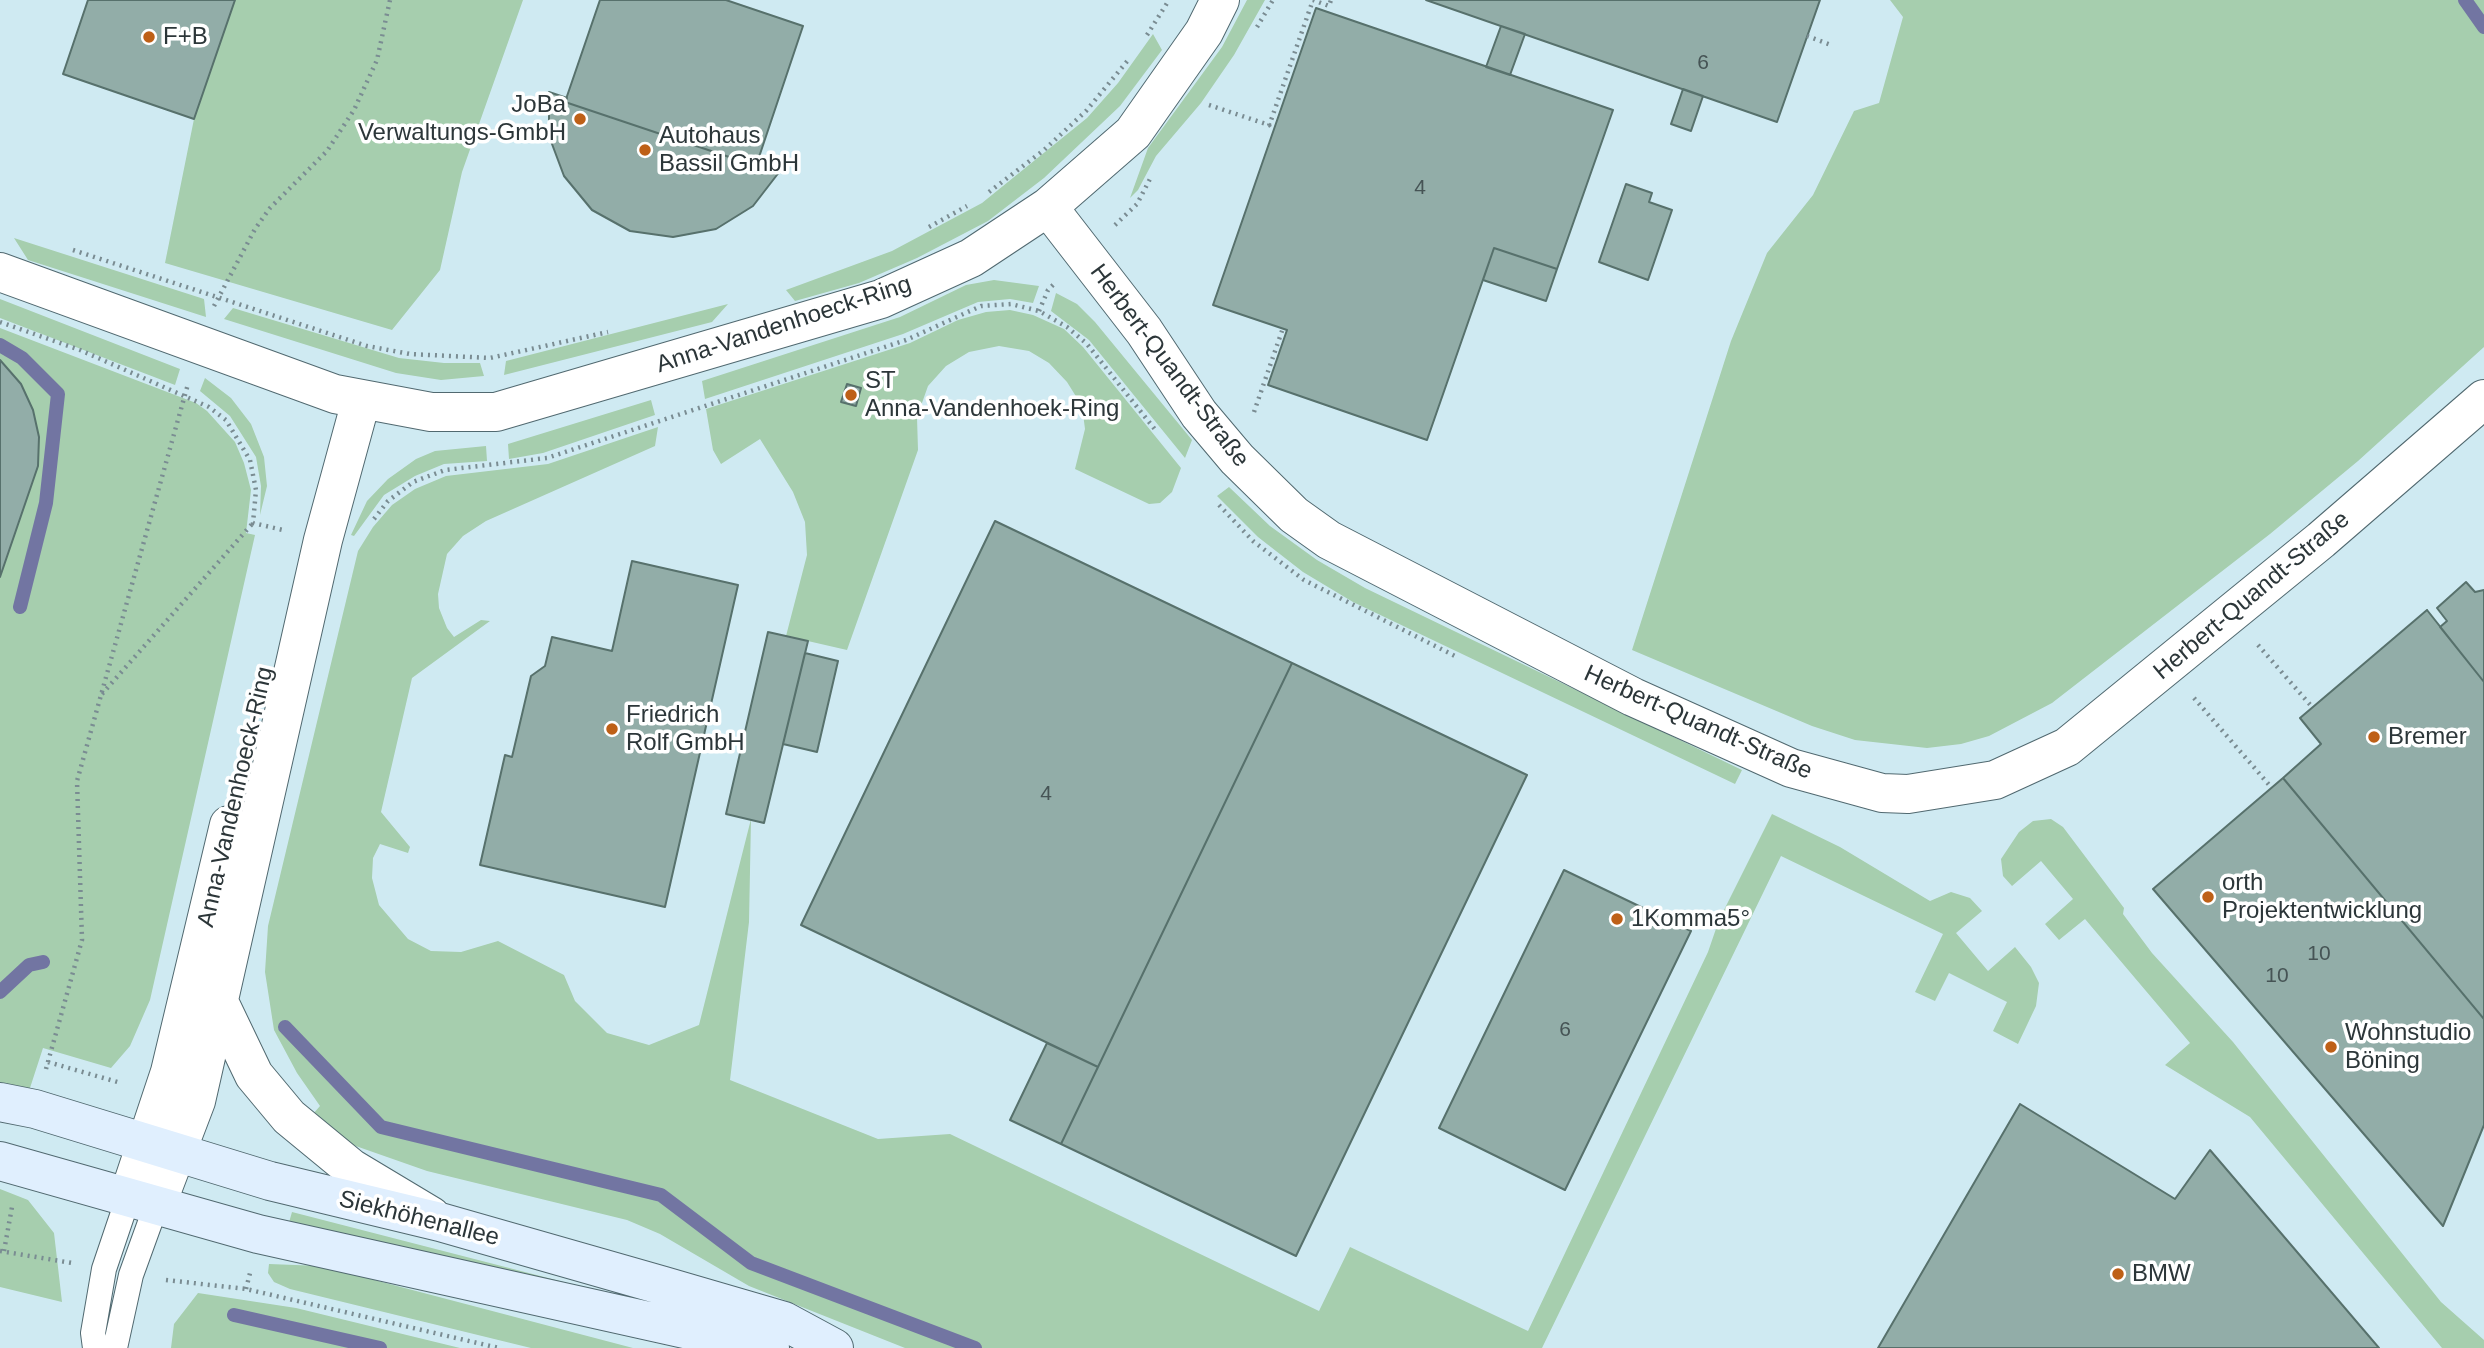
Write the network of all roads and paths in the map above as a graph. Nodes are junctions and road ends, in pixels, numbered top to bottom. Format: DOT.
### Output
graph roads {
  1 [pos="390,0"];
  2 [pos="1168,0"];
  3 [pos="1220,0"];
  4 [pos="1331,0"];
  5 [pos="1807,36"];
  6 [pos="1142,41"];
  7 [pos="1831,45"];
  8 [pos="1135,52"];
  9 [pos="1209,105"];
  10 [pos="1048,207"];
  11 [pos="919,233"];
  12 [pos="64,247"];
  13 [pos="0,272"];
  14 [pos="1048,290"];
  15 [pos="216,297"];
  16 [pos="1039,311"];
  17 [pos="0,322"];
  18 [pos="1283,328"];
  19 [pos="610,332"];
  20 [pos="202,345"];
  21 [pos="184,394"];
  22 [pos="348,397"];
  23 [pos="2484,400"];
  24 [pos="1162,438"];
  25 [pos="1237,459"];
  26 [pos="1211,497"];
  27 [pos="253,523"];
  28 [pos="311,537"];
  29 [pos="2232,614"];
  30 [pos="1462,660"];
  31 [pos="2167,667"];
  32 [pos="101,694"];
  33 [pos="2313,708"];
  34 [pos="2271,787"];
  35 [pos="219,1002"];
  36 [pos="18,1105"];
  37 [pos="162,1148"];
  38 [pos="10,1164"];
  39 [pos="142,1202"];
  40 [pos="440,1222"];
  41 [pos="2,1251"];
  42 [pos="104,1269"];
  43 [pos="131,1276"];
  44 [pos="95,1348"];
  45 [pos="115,1348"];
  46 [pos="499,1348"];
  47 [pos="769,1348"];
  48 [pos="834,1348"];
  1 -- 15 [label="path"];
  2 -- 6 [label="path"];
  3 -- 10 [label="street, Anna-Vandenhoeck-Ring"];
  4 -- 9 [label="path"];
  5 -- 7 [label="path"];
  8 -- 11 [label="path"];
  10 -- 22 [label="street, Anna-Vandenhoeck-Ring"];
  10 -- 25 [label="street, Herbert-Quandt-Straße"];
  12 -- 15 [label="path"];
  13 -- 20 [label="street, Anna-Vandenhoeck-Ring"];
  14 -- 16 [label="path"];
  15 -- 19 [label="path"];
  16 -- 24 [label="path"];
  16 -- 28 [label="path"];
  17 -- 21 [label="path"];
  18 -- 25 [label="path"];
  20 -- 21 [label="path"];
  20 -- 22 [label="street, Anna-Vandenhoeck-Ring"];
  21 -- 27 [label="path"];
  21 -- 32 [label="path"];
  22 -- 28 [label="street, Anna-Vandenhoeck-Ring"];
  23 -- 29 [label="street, Herbert-Quandt-Straße"];
  25 -- 31 [label="street, Herbert-Quandt-Straße"];
  26 -- 30 [label="path"];
  27 -- 28 [label="path"];
  27 -- 32 [label="path"];
  28 -- 35 [label="street, Anna-Vandenhoeck-Ring"];
  28 -- 37 [label="street, Anna-Vandenhoeck-Ring"];
  29 -- 31 [label="street, Herbert-Quandt-Straße"];
  29 -- 33 [label="path"];
  31 -- 34 [label="path"];
  32 -- 36 [label="path"];
  35 -- 37 [label="street, Anna-Vandenhoeck-Ring"];
  35 -- 40 [label="street"];
  36 -- 37 [label="main road, Siekhöhenallee"];
  37 -- 39 [label="street, Anna-Vandenhoeck-Ring"];
  37 -- 40 [label="main road, Siekhöhenallee"];
  38 -- 39 [label="main road, Siekhöhenallee"];
  38 -- 41 [label="path"];
  39 -- 42 [label="lane"];
  39 -- 43 [label="lane"];
  39 -- 47 [label="main road, Siekhöhenallee"];
  40 -- 48 [label="main road, Siekhöhenallee"];
  41 -- 42 [label="path"];
  42 -- 44 [label="lane"];
  43 -- 45 [label="lane"];
  43 -- 46 [label="path"];
}
